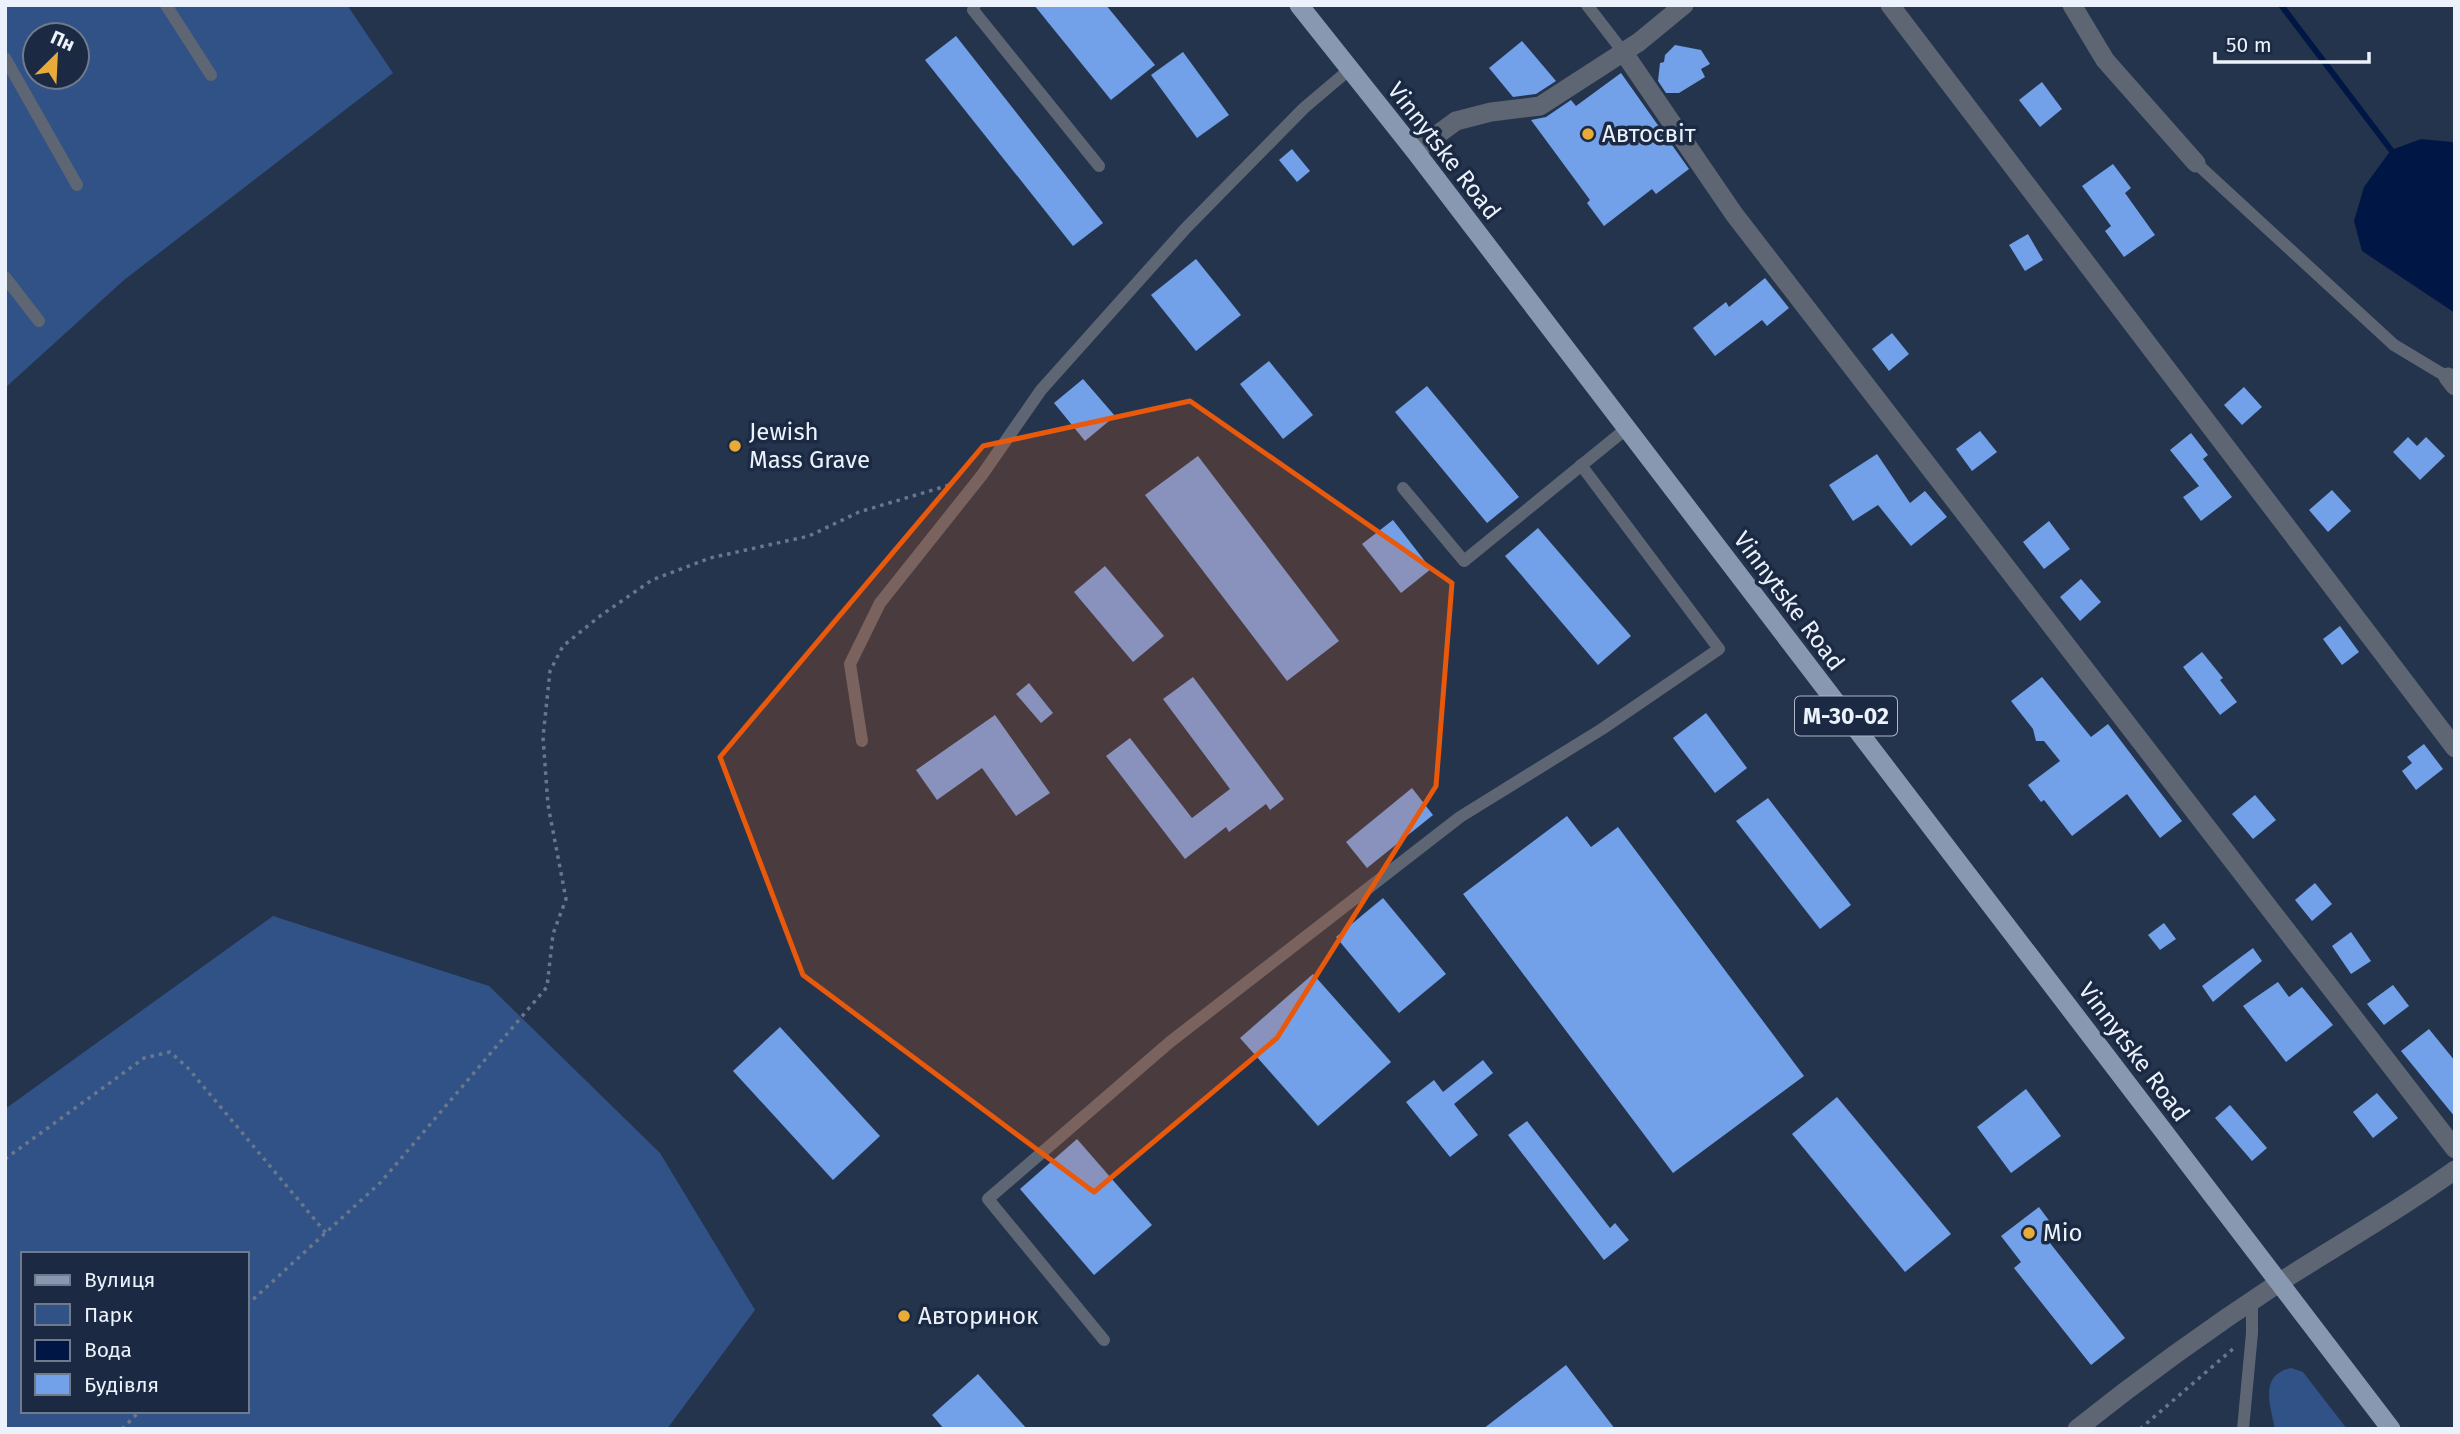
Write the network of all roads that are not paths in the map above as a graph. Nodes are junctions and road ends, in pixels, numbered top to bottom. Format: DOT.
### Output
graph roads {
  1 [pos="166,5"];
  2 [pos="975,5"];
  3 [pos="1299,5"];
  4 [pos="1587,5"];
  5 [pos="1684,5"];
  6 [pos="1890,5"];
  7 [pos="2072,5"];
  8 [pos="1624,53"];
  9 [pos="5,58"];
  10 [pos="1350,69"];
  11 [pos="211,75"];
  12 [pos="1415,151"];
  13 [pos="2196,163"];
  14 [pos="1099,166"];
  15 [pos="77,185"];
  16 [pos="5,277"];
  17 [pos="39,321"];
  18 [pos="2452,381"];
  19 [pos="1626,429"];
  20 [pos="1581,465"];
  21 [pos="1403,488"];
  22 [pos="862,741"];
  23 [pos="2455,748"];
  24 [pos="2455,1149"];
  25 [pos="2455,1170"];
  26 [pos="2280,1283"];
  27 [pos="2252,1302"];
  28 [pos="1104,1340"];
  29 [pos="2077,1429"];
  30 [pos="2243,1429"];
  31 [pos="2392,1429"];
  1 -- 11 [label="lane"];
  2 -- 14 [label="lane"];
  3 -- 10 [label="main road, Vinnytske Road / М-30-02"];
  4 -- 8 [label="lane"];
  5 -- 8 [label="street"];
  6 -- 23 [label="street"];
  7 -- 13 [label="street"];
  8 -- 12 [label="street"];
  8 -- 24 [label="street"];
  9 -- 15 [label="lane"];
  10 -- 12 [label="main road, Vinnytske Road / М-30-02"];
  10 -- 22 [label="lane"];
  12 -- 19 [label="main road, Vinnytske Road / М-30-02"];
  13 -- 18 [label="lane"];
  16 -- 17 [label="lane"];
  19 -- 20 [label="lane"];
  19 -- 26 [label="main road, Vinnytske Road / М-30-02"];
  20 -- 21 [label="lane"];
  20 -- 28 [label="lane"];
  25 -- 26 [label="street"];
  26 -- 27 [label="street"];
  26 -- 31 [label="main road, Vinnytske Road / М-30-02"];
  27 -- 29 [label="street"];
  27 -- 30 [label="lane"];
}
